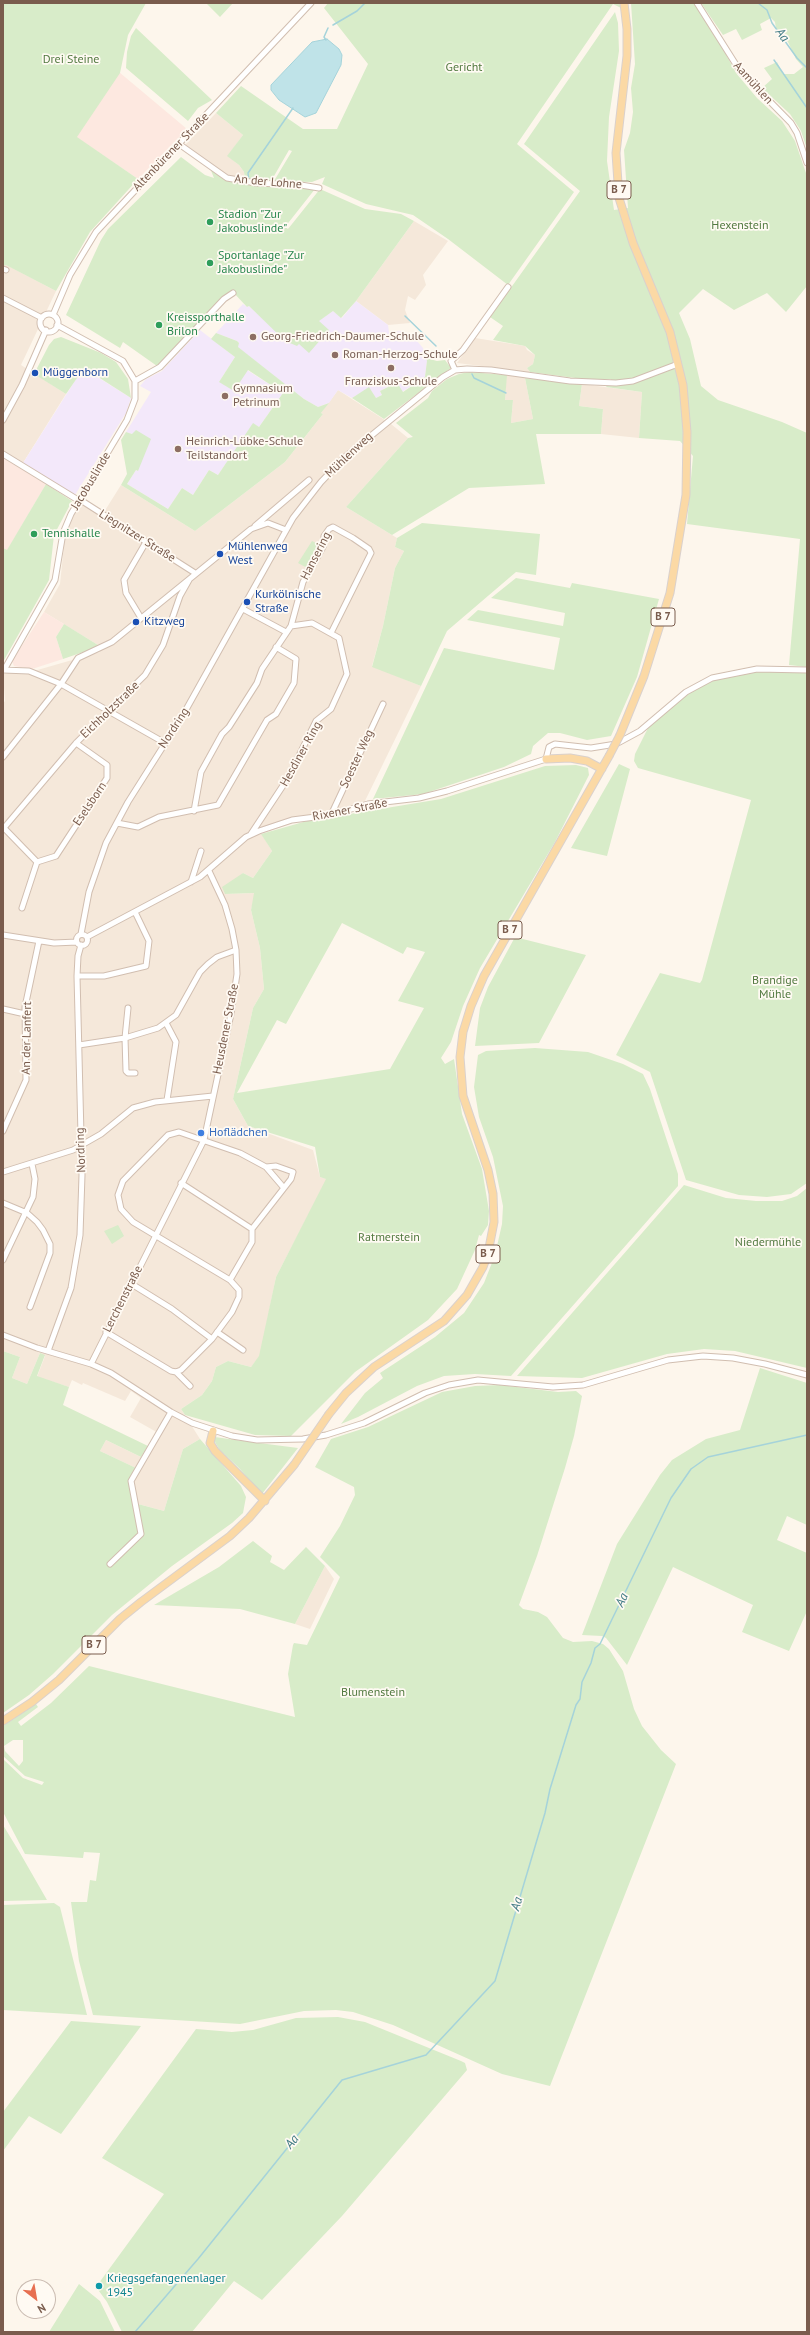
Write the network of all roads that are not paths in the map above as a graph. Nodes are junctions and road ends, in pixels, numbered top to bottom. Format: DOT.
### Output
graph roads {
  1 [pos="311,3"];
  2 [pos="624,3"];
  3 [pos="697,3"];
  4 [pos="179,144"];
  5 [pos="807,163"];
  6 [pos="318,188"];
  7 [pos="508,287"];
  8 [pos="233,293"];
  9 [pos="3,298"];
  10 [pos="53,315"];
  11 [pos="42,318"];
  12 [pos="57,325"];
  13 [pos="46,330"];
  14 [pos="678,364"];
  15 [pos="455,370"];
  16 [pos="135,381"];
  17 [pos="3,420"];
  18 [pos="3,454"];
  19 [pos="309,480"];
  20 [pos="78,500"];
  21 [pos="251,529"];
  22 [pos="286,530"];
  23 [pos="146,542"];
  24 [pos="194,574"];
  25 [pos="171,593"];
  26 [pos="180,596"];
  27 [pos="243,609"];
  28 [pos="141,618"];
  29 [pos="291,626"];
  30 [pos="286,632"];
  31 [pos="331,633"];
  32 [pos="276,647"];
  33 [pos="4,670"];
  34 [pos="807,670"];
  35 [pos="61,684"];
  36 [pos="383,704"];
  37 [pos="109,711"];
  38 [pos="76,743"];
  39 [pos="165,743"];
  40 [pos="3,757"];
  41 [pos="546,759"];
  42 [pos="602,769"];
  43 [pos="194,810"];
  44 [pos="331,815"];
  45 [pos="117,823"];
  46 [pos="4,828"];
  47 [pos="251,834"];
  48 [pos="201,851"];
  49 [pos="37,862"];
  50 [pos="209,871"];
  51 [pos="191,882"];
  52 [pos="22,908"];
  53 [pos="135,912"];
  54 [pos="81,934"];
  55 [pos="3,935"];
  56 [pos="87,937"];
  57 [pos="39,941"];
  58 [pos="79,943"];
  59 [pos="236,950"];
  60 [pos="77,976"];
  61 [pos="128,1008"];
  62 [pos="3,1009"];
  63 [pos="25,1014"];
  64 [pos="166,1023"];
  65 [pos="125,1038"];
  66 [pos="78,1045"];
  67 [pos="135,1073"];
  68 [pos="213,1096"];
  69 [pos="167,1100"];
  70 [pos="3,1131"];
  71 [pos="204,1140"];
  72 [pos="80,1146"];
  73 [pos="32,1164"];
  74 [pos="266,1167"];
  75 [pos="3,1172"];
  76 [pos="181,1184"];
  77 [pos="284,1188"];
  78 [pos="3,1203"];
  79 [pos="27,1213"];
  80 [pos="252,1229"];
  81 [pos="155,1234"];
  82 [pos="5,1249"];
  83 [pos="3,1260"];
  84 [pos="230,1280"];
  85 [pos="130,1283"];
  86 [pos="30,1307"];
  87 [pos="106,1332"];
  88 [pos="217,1332"];
  89 [pos="3,1335"];
  90 [pos="212,1339"];
  91 [pos="243,1350"];
  92 [pos="48,1351"];
  93 [pos="91,1364"];
  94 [pos="176,1372"];
  95 [pos="807,1375"];
  96 [pos="190,1386"];
  97 [pos="171,1412"];
  98 [pos="213,1431"];
  99 [pos="265,1501"];
  100 [pos="110,1564"];
  101 [pos="3,1721"];
  1 -- 4 [label="street, Altenbürener Straße"];
  2 -- 14 [label="main road, B 7"];
  3 -- 5 [label="street, Aamühlen"];
  4 -- 6 [label="street, An der Lohne"];
  4 -- 10 [label="street, Altenbürener Straße"];
  7 -- 15 [label="street"];
  8 -- 16 [label="street"];
  9 -- 11 [label="street"];
  10 -- 11 [label="street"];
  10 -- 12 [label="street"];
  11 -- 13 [label="street"];
  12 -- 13 [label="street"];
  12 -- 16 [label="street"];
  13 -- 17 [label="street"];
  14 -- 15 [label="street, Mühlenweg"];
  14 -- 42 [label="main road, B 7, bridge"];
  15 -- 22 [label="street, Mühlenweg"];
  16 -- 20 [label="street, Jacobuslinde"];
  18 -- 20 [label="street, Liegnitzer Straße"];
  19 -- 21 [label="street, Mühlenweg"];
  20 -- 23 [label="street, Liegnitzer Straße"];
  20 -- 33 [label="street, Jacobuslinde"];
  21 -- 22 [label="street, Mühlenweg"];
  21 -- 24 [label="street, Mühlenweg"];
  22 -- 27 [label="street, Nordring"];
  23 -- 24 [label="street, Liegnitzer Straße"];
  23 -- 28 [label="street"];
  24 -- 25 [label="street, Mühlenweg"];
  24 -- 26 [label="street, Eichholzstraße"];
  25 -- 26 [label="street"];
  25 -- 28 [label="street, Mühlenweg"];
  26 -- 37 [label="street, Eichholzstraße"];
  27 -- 30 [label="street"];
  27 -- 39 [label="street, Nordring"];
  28 -- 35 [label="street, Mühlenweg"];
  29 -- 30 [label="street"];
  29 -- 31 [label="street, Hesdiner Ring"];
  29 -- 31 [label="street, Hansering"];
  30 -- 32 [label="street"];
  31 -- 47 [label="street, Hesdiner Ring"];
  32 -- 43 [label="street"];
  32 -- 43 [label="street"];
  33 -- 35 [label="street"];
  34 -- 41 [label="street"];
  35 -- 37 [label="street"];
  35 -- 40 [label="street, Mühlenweg"];
  36 -- 44 [label="street, Soester Weg"];
  37 -- 38 [label="street, Eichholzstraße"];
  37 -- 39 [label="street"];
  38 -- 46 [label="street, Eichholzstraße"];
  38 -- 49 [label="street, Eselsborn"];
  39 -- 45 [label="street, Nordring"];
  41 -- 42 [label="main road"];
  41 -- 44 [label="street, Rixener Straße"];
  42 -- 99 [label="main road, B 7, bridge"];
  43 -- 45 [label="street"];
  44 -- 47 [label="street, Rixener Straße"];
  45 -- 54 [label="street, Nordring"];
  46 -- 49 [label="street"];
  47 -- 50 [label="street, Rixener Straße"];
  48 -- 51 [label="street"];
  49 -- 52 [label="street"];
  50 -- 51 [label="street, Rixener Straße"];
  50 -- 59 [label="street, Heusdener Straße"];
  51 -- 53 [label="street, Rixener Straße"];
  53 -- 56 [label="street, Rixener Straße"];
  53 -- 60 [label="street"];
  54 -- 56 [label="street"];
  54 -- 58 [label="street, Nordring"];
  55 -- 57 [label="street"];
  56 -- 58 [label="street"];
  57 -- 58 [label="street"];
  57 -- 63 [label="street, An der Lanfert"];
  58 -- 60 [label="street, Nordring"];
  59 -- 64 [label="street"];
  59 -- 68 [label="street, Heusdener Straße"];
  60 -- 66 [label="street, Nordring"];
  61 -- 65 [label="street"];
  62 -- 63 [label="street"];
  63 -- 70 [label="street, An der Lanfert"];
  64 -- 65 [label="street"];
  64 -- 69 [label="street"];
  65 -- 66 [label="street"];
  65 -- 67 [label="street"];
  66 -- 72 [label="street, Nordring"];
  68 -- 69 [label="street"];
  68 -- 71 [label="street, Lerchenstraße"];
  69 -- 72 [label="street"];
  71 -- 74 [label="street"];
  71 -- 76 [label="street, Lerchenstraße"];
  71 -- 81 [label="street"];
  72 -- 73 [label="street"];
  72 -- 92 [label="street, Nordring"];
  73 -- 75 [label="street"];
  73 -- 79 [label="street"];
  74 -- 77 [label="street"];
  74 -- 77 [label="street"];
  76 -- 80 [label="street"];
  76 -- 81 [label="street, Lerchenstraße"];
  77 -- 80 [label="street"];
  78 -- 79 [label="street"];
  79 -- 82 [label="street"];
  79 -- 86 [label="street"];
  80 -- 84 [label="street"];
  81 -- 84 [label="street"];
  81 -- 85 [label="street, Lerchenstraße"];
  82 -- 83 [label="street"];
  84 -- 88 [label="street"];
  85 -- 87 [label="street, Lerchenstraße"];
  85 -- 90 [label="street"];
  87 -- 93 [label="street, Lerchenstraße"];
  87 -- 94 [label="street"];
  88 -- 90 [label="street"];
  88 -- 91 [label="street"];
  89 -- 92 [label="street"];
  90 -- 94 [label="street"];
  92 -- 93 [label="street"];
  93 -- 97 [label="street"];
  94 -- 96 [label="street"];
  95 -- 98 [label="street"];
  97 -- 98 [label="street"];
  97 -- 100 [label="street"];
  98 -- 99 [label="main road"];
  99 -- 101 [label="main road, B 7"];
}
